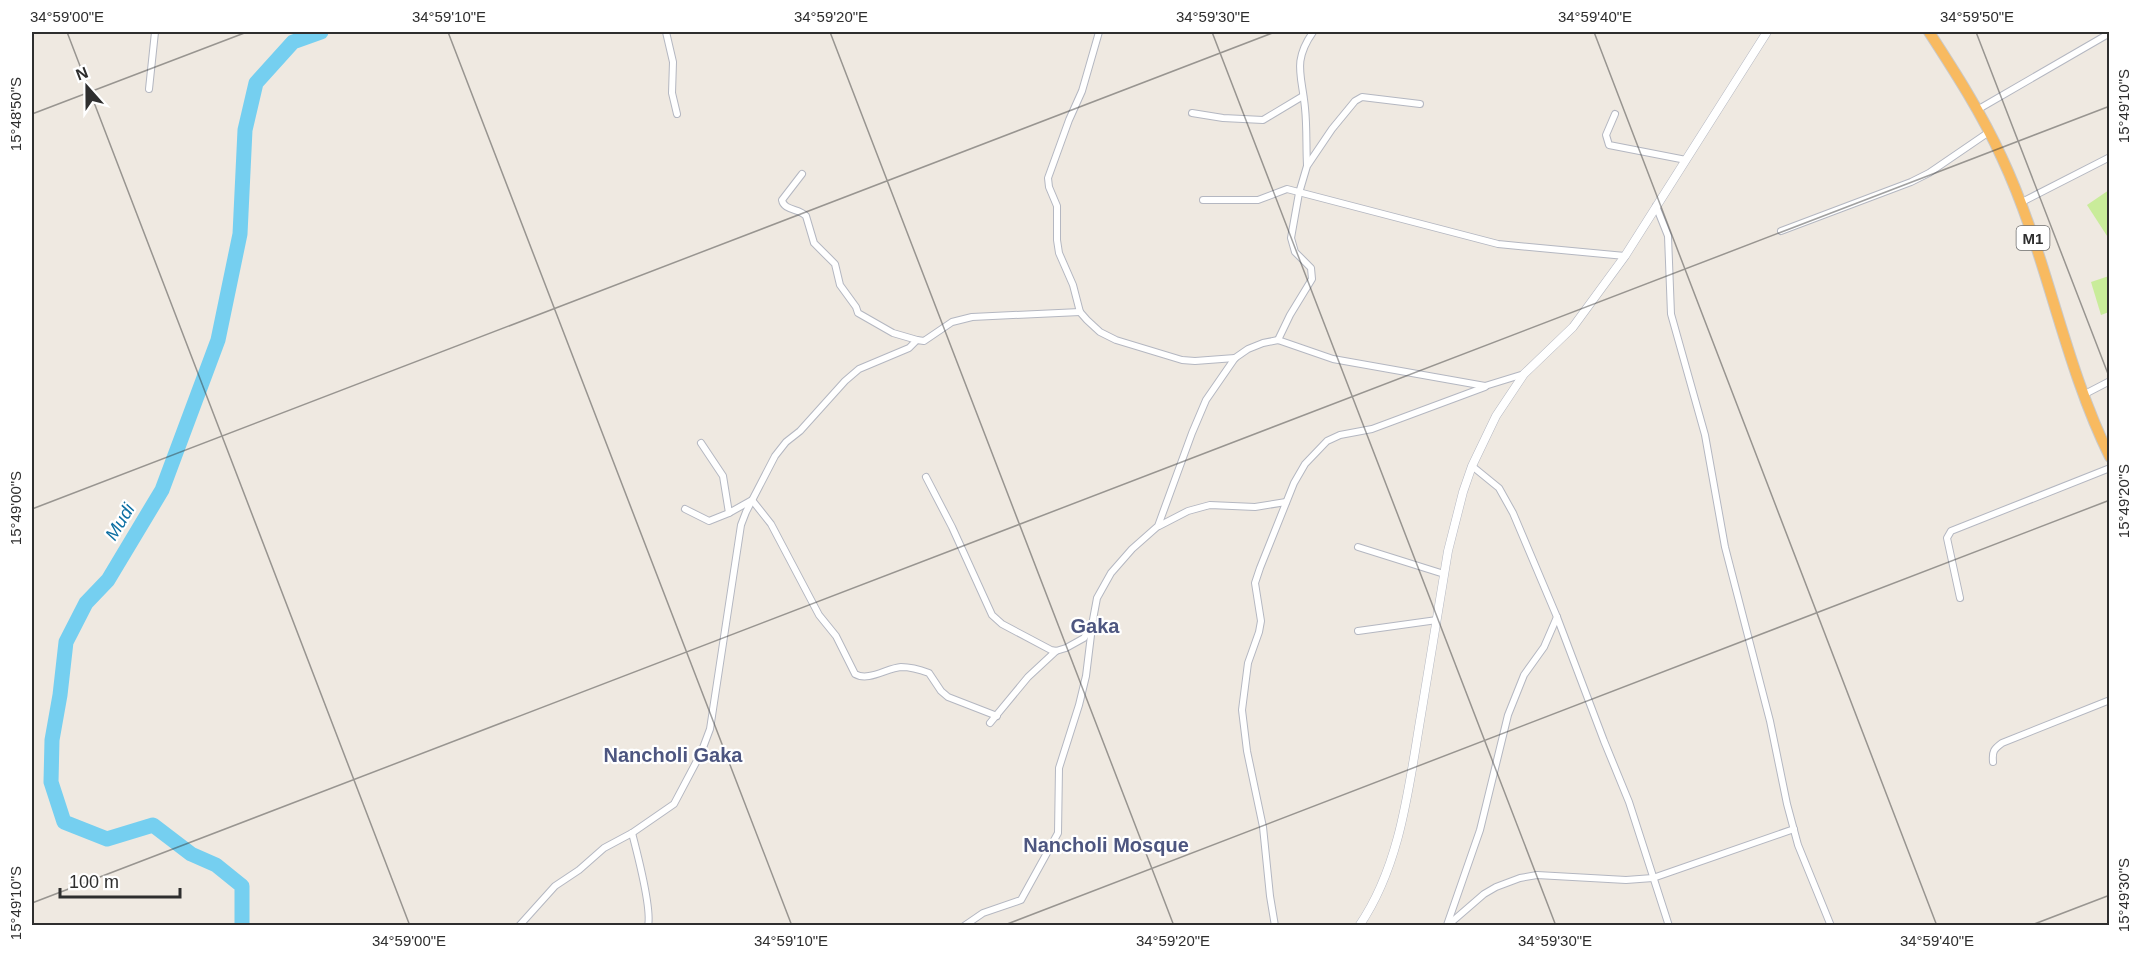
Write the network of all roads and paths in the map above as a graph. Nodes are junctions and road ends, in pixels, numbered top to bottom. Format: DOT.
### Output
graph roads {
  1 [pos="155,32"];
  2 [pos="666,32"];
  3 [pos="1099,32"];
  4 [pos="1312,32"];
  5 [pos="1767,32"];
  6 [pos="1929,32"];
  7 [pos="2109,33"];
  8 [pos="149,89"];
  9 [pos="1303,96"];
  10 [pos="1420,104"];
  11 [pos="1976,110"];
  12 [pos="1192,113"];
  13 [pos="677,114"];
  14 [pos="1615,114"];
  15 [pos="1989,132"];
  16 [pos="2109,157"];
  17 [pos="1686,159"];
  18 [pos="1307,166"];
  19 [pos="802,174"];
  20 [pos="1299,193"];
  21 [pos="1203,200"];
  22 [pos="2020,202"];
  23 [pos="1656,206"];
  24 [pos="1781,231"];
  25 [pos="1625,256"];
  26 [pos="1080,312"];
  27 [pos="917,340"];
  28 [pos="1278,340"];
  29 [pos="1235,358"];
  30 [pos="1524,374"];
  31 [pos="2109,381"];
  32 [pos="1485,386"];
  33 [pos="2084,395"];
  34 [pos="701,443"];
  35 [pos="2109,457"];
  36 [pos="1472,466"];
  37 [pos="2109,468"];
  38 [pos="926,477"];
  39 [pos="752,500"];
  40 [pos="1286,501"];
  41 [pos="686,509"];
  42 [pos="729,513"];
  43 [pos="1158,526"];
  44 [pos="1358,547"];
  45 [pos="1444,574"];
  46 [pos="1960,598"];
  47 [pos="1557,617"];
  48 [pos="1437,620"];
  49 [pos="1092,625"];
  50 [pos="1358,631"];
  51 [pos="1056,651"];
  52 [pos="2109,700"];
  53 [pos="997,716"];
  54 [pos="990,723"];
  55 [pos="1993,762"];
  56 [pos="1794,829"];
  57 [pos="632,833"];
  58 [pos="1653,878"];
  59 [pos="519,926"];
  60 [pos="648,926"];
  61 [pos="964,926"];
  62 [pos="1275,926"];
  63 [pos="1359,926"];
  64 [pos="1447,926"];
  65 [pos="1669,926"];
  66 [pos="1831,926"];
  1 -- 8 [label="street"];
  2 -- 13 [label="street"];
  3 -- 26 [label="street"];
  4 -- 9 [label="street"];
  5 -- 17 [label="street"];
  6 -- 11 [label="highway, M1"];
  7 -- 11 [label="street"];
  9 -- 12 [label="street"];
  9 -- 18 [label="street"];
  10 -- 18 [label="street"];
  11 -- 15 [label="highway, M1"];
  14 -- 17 [label="street"];
  15 -- 22 [label="highway, M1"];
  15 -- 24 [label="street"];
  16 -- 22 [label="street"];
  17 -- 23 [label="street"];
  18 -- 20 [label="street"];
  19 -- 27 [label="street"];
  20 -- 21 [label="street"];
  20 -- 25 [label="street"];
  20 -- 28 [label="street"];
  22 -- 33 [label="highway, M1"];
  23 -- 25 [label="street"];
  23 -- 56 [label="street"];
  25 -- 30 [label="street"];
  26 -- 27 [label="street"];
  26 -- 29 [label="street"];
  27 -- 39 [label="street"];
  28 -- 29 [label="street"];
  28 -- 32 [label="street"];
  29 -- 43 [label="street"];
  30 -- 32 [label="street"];
  30 -- 36 [label="street"];
  31 -- 33 [label="street"];
  32 -- 40 [label="street"];
  33 -- 35 [label="highway, M1"];
  34 -- 42 [label="street"];
  36 -- 45 [label="street"];
  36 -- 47 [label="street"];
  37 -- 46 [label="street"];
  38 -- 51 [label="street"];
  39 -- 42 [label="street"];
  39 -- 53 [label="street"];
  39 -- 57 [label="street"];
  40 -- 43 [label="street"];
  40 -- 62 [label="street"];
  41 -- 42 [label="street"];
  43 -- 49 [label="street"];
  44 -- 45 [label="street"];
  45 -- 48 [label="street"];
  47 -- 58 [label="street"];
  47 -- 64 [label="street"];
  48 -- 50 [label="street"];
  48 -- 63 [label="street"];
  49 -- 51 [label="street"];
  49 -- 61 [label="street"];
  51 -- 53 [label="street"];
  52 -- 55 [label="street"];
  53 -- 54 [label="street"];
  56 -- 58 [label="street"];
  56 -- 66 [label="street"];
  57 -- 59 [label="street"];
  57 -- 60 [label="street"];
  58 -- 64 [label="street"];
  58 -- 65 [label="street"];
}
